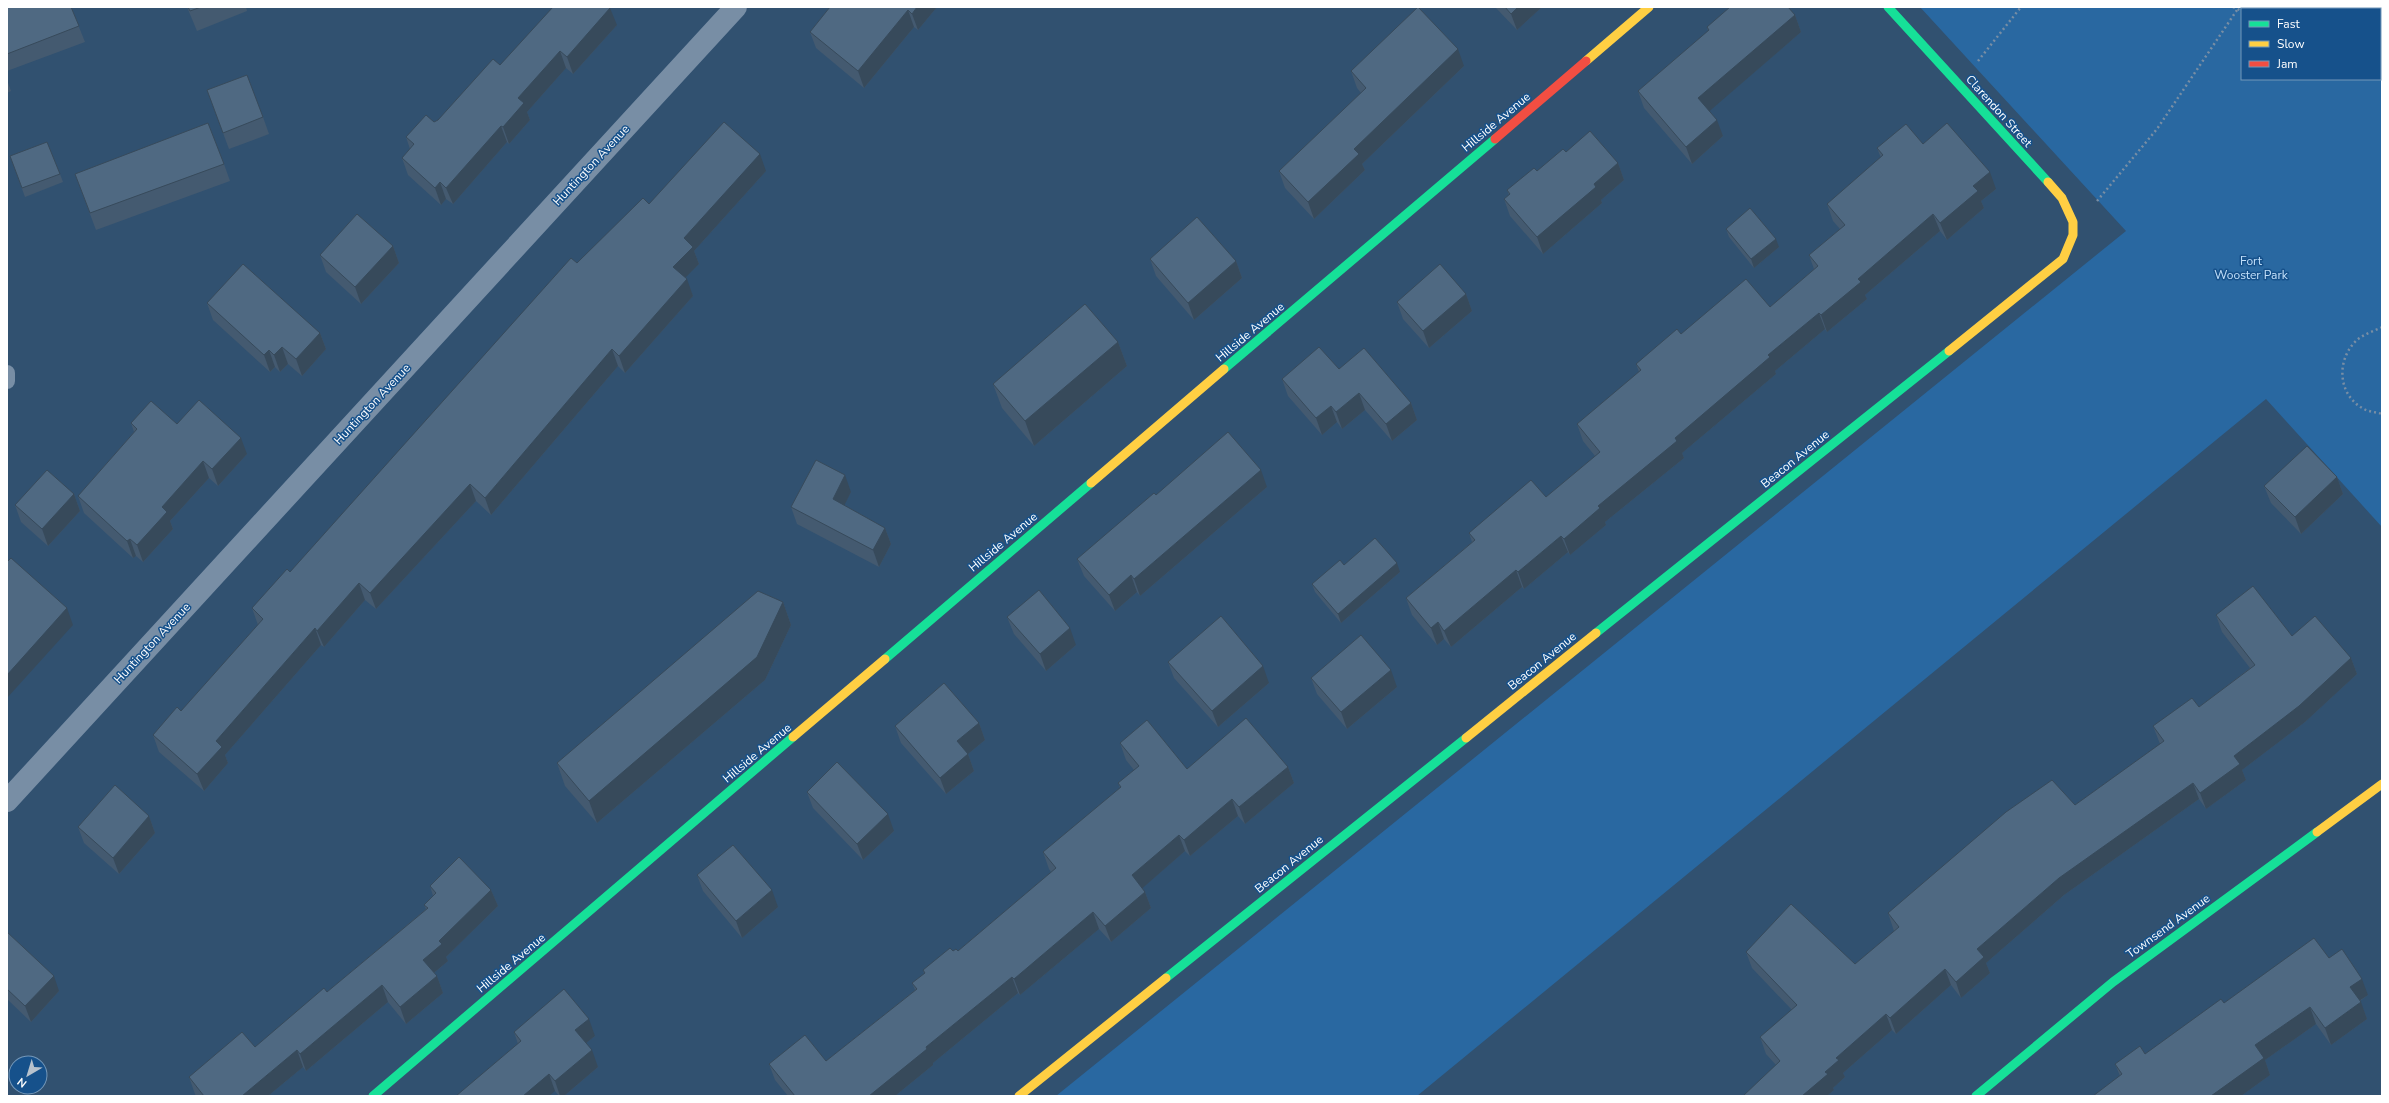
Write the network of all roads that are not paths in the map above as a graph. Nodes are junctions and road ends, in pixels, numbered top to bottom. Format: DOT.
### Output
graph roads {
  1 [pos="736,7"];
  2 [pos="1649,7"];
  3 [pos="1888,7"];
  4 [pos="2073,240"];
  5 [pos="7,373"];
  6 [pos="7,381"];
  7 [pos="2382,784"];
  8 [pos="7,801"];
  9 [pos="373,1096"];
  10 [pos="1019,1096"];
  11 [pos="1976,1096"];
  1 -- 8 [label="street, Huntington Avenue"];
  2 -- 9 [label="street, Hillside Avenue"];
  3 -- 4 [label="street, Clarendon Street"];
  4 -- 10 [label="street, Beacon Avenue"];
  5 -- 6 [label="lane"];
  7 -- 11 [label="street, Townsend Avenue"];
}
